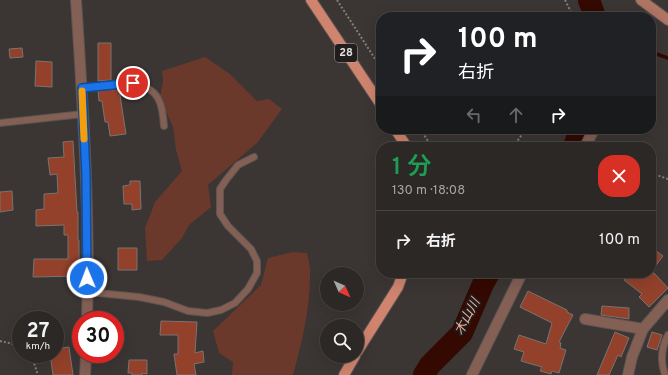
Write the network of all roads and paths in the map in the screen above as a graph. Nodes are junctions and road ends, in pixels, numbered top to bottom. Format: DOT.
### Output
graph roads {
  1 [pos="76,0"];
  2 [pos="311,0"];
  3 [pos="337,0"];
  4 [pos="565,0"];
  5 [pos="641,0"];
  6 [pos="571,12"];
  7 [pos="667,20"];
  8 [pos="376,60"];
  9 [pos="82,88"];
  10 [pos="376,98"];
  11 [pos="83,114"];
  12 [pos="0,123"];
  13 [pos="164,126"];
  14 [pos="254,157"];
  15 [pos="656,175"];
  16 [pos="668,179"];
  17 [pos="401,278"];
  18 [pos="520,278"];
  19 [pos="88,292"];
  20 [pos="668,300"];
  21 [pos="87,311"];
  22 [pos="585,319"];
  23 [pos="643,329"];
  24 [pos="668,335"];
  25 [pos="0,341"];
  26 [pos="364,341"];
  27 [pos="12,344"];
  28 [pos="34,363"];
  29 [pos="86,363"];
  30 [pos="351,363"];
  31 [pos="38,375"];
  32 [pos="85,375"];
  33 [pos="344,375"];
  34 [pos="472,375"];
  35 [pos="628,375"];
  36 [pos="665,375"];
  1 -- 9 [label="street"];
  2 -- 10 [label="main road, 28"];
  3 -- 8 [label="path"];
  4 -- 6 [label="path"];
  5 -- 7 [label="main road"];
  9 -- 11 [label="street"];
  9 -- 13 [label="lane"];
  11 -- 12 [label="lane"];
  11 -- 19 [label="street"];
  14 -- 19 [label="lane"];
  15 -- 16 [label="path"];
  17 -- 26 [label="main road"];
  18 -- 34 [label="street"];
  19 -- 21 [label="street"];
  20 -- 23 [label="street"];
  22 -- 23 [label="street"];
  23 -- 35 [label="street"];
  24 -- 36 [label="lane"];
  25 -- 27 [label="path"];
  28 -- 31 [label="path"];
  29 -- 32 [label="street"];
  30 -- 33 [label="main road"];
}
